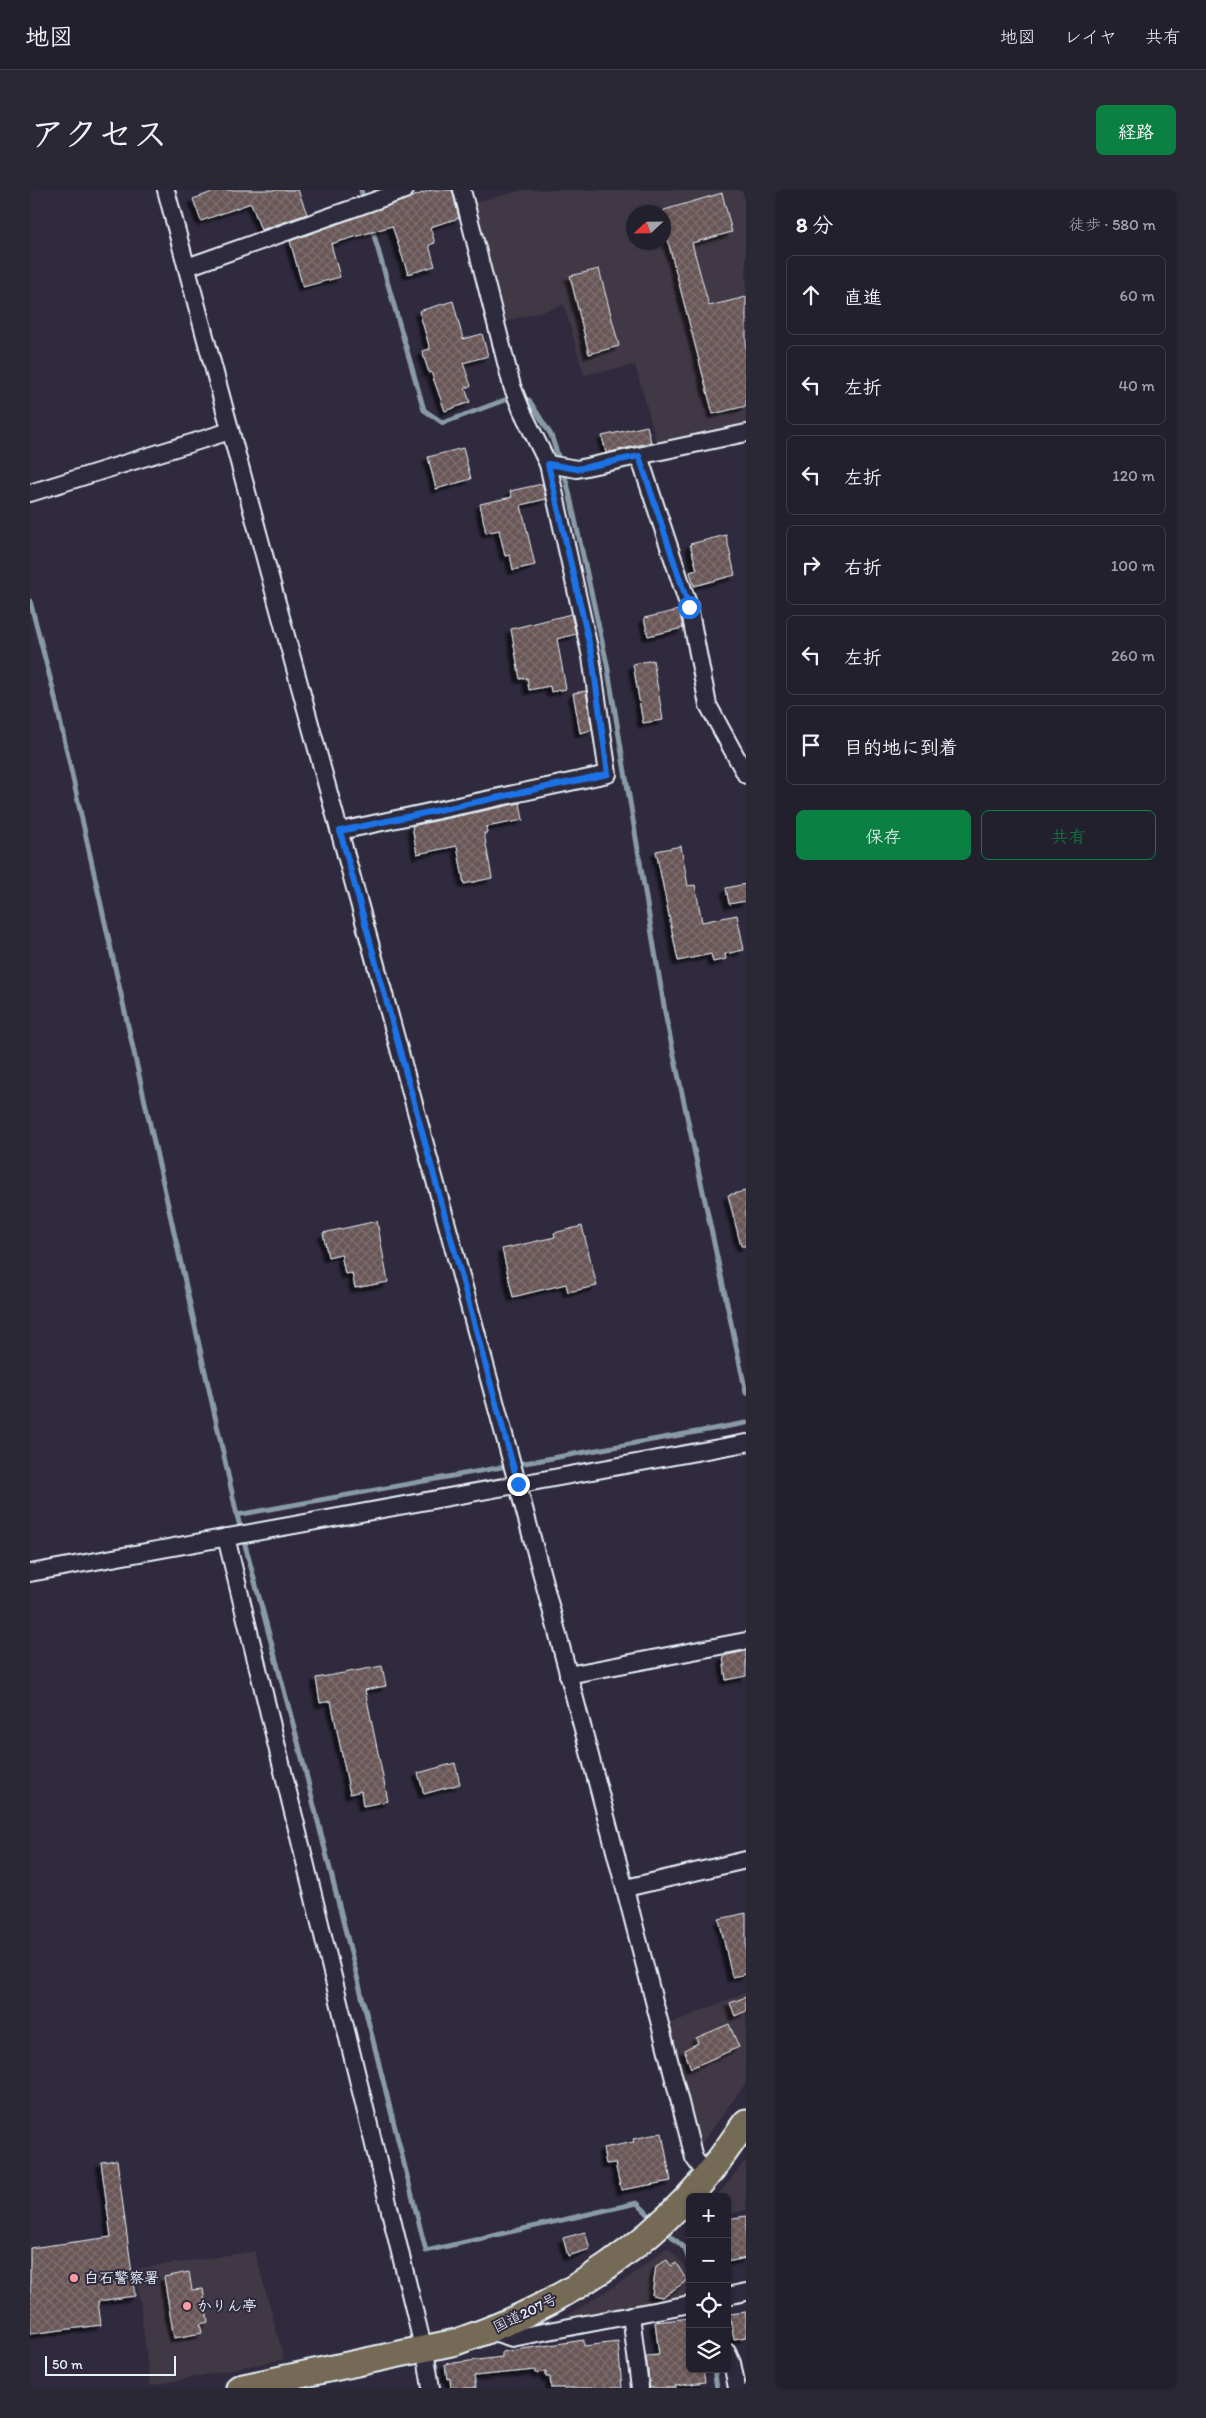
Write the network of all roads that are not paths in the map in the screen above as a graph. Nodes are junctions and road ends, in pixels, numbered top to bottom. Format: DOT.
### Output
graph roads {
  1 [pos="166,190"];
  2 [pos="405,190"];
  3 [pos="462,190"];
  4 [pos="186,267"];
  5 [pos="230,432"];
  6 [pos="746,433"];
  7 [pos="639,456"];
  8 [pos="548,464"];
  9 [pos="30,493"];
  10 [pos="746,775"];
  11 [pos="340,831"];
  12 [pos="744,1443"];
  13 [pos="515,1471"];
  14 [pos="238,1535"];
  15 [pos="30,1573"];
  16 [pos="746,1641"];
  17 [pos="568,1675"];
  18 [pos="746,1860"];
  19 [pos="626,1888"];
  20 [pos="746,2122"];
  21 [pos="707,2176"];
  22 [pos="746,2292"];
  23 [pos="731,2295"];
  24 [pos="686,2305"];
  25 [pos="631,2316"];
  26 [pos="490,2331"];
  27 [pos="423,2351"];
  28 [pos="731,2361"];
  29 [pos="240,2388"];
  30 [pos="431,2388"];
  31 [pos="640,2388"];
  32 [pos="737,2388"];
  1 -- 4 [label="street"];
  2 -- 4 [label="street"];
  3 -- 8 [label="street"];
  4 -- 5 [label="street"];
  5 -- 9 [label="street"];
  5 -- 11 [label="street"];
  6 -- 7 [label="street"];
  7 -- 8 [label="street"];
  7 -- 10 [label="street"];
  8 -- 11 [label="street"];
  11 -- 13 [label="street"];
  12 -- 13 [label="street"];
  13 -- 14 [label="street"];
  13 -- 17 [label="street"];
  14 -- 15 [label="street"];
  14 -- 27 [label="street"];
  16 -- 17 [label="street"];
  17 -- 19 [label="street"];
  18 -- 19 [label="street"];
  19 -- 21 [label="street"];
  20 -- 21 [label="highway, 国道207号"];
  21 -- 26 [label="highway, 国道207号"];
  22 -- 23 [label="street"];
  24 -- 25 [label="street"];
  25 -- 26 [label="street"];
  25 -- 31 [label="street"];
  26 -- 27 [label="highway, 国道207号"];
  27 -- 29 [label="highway, 国道207号"];
  27 -- 30 [label="street"];
  28 -- 32 [label="street"];
}
